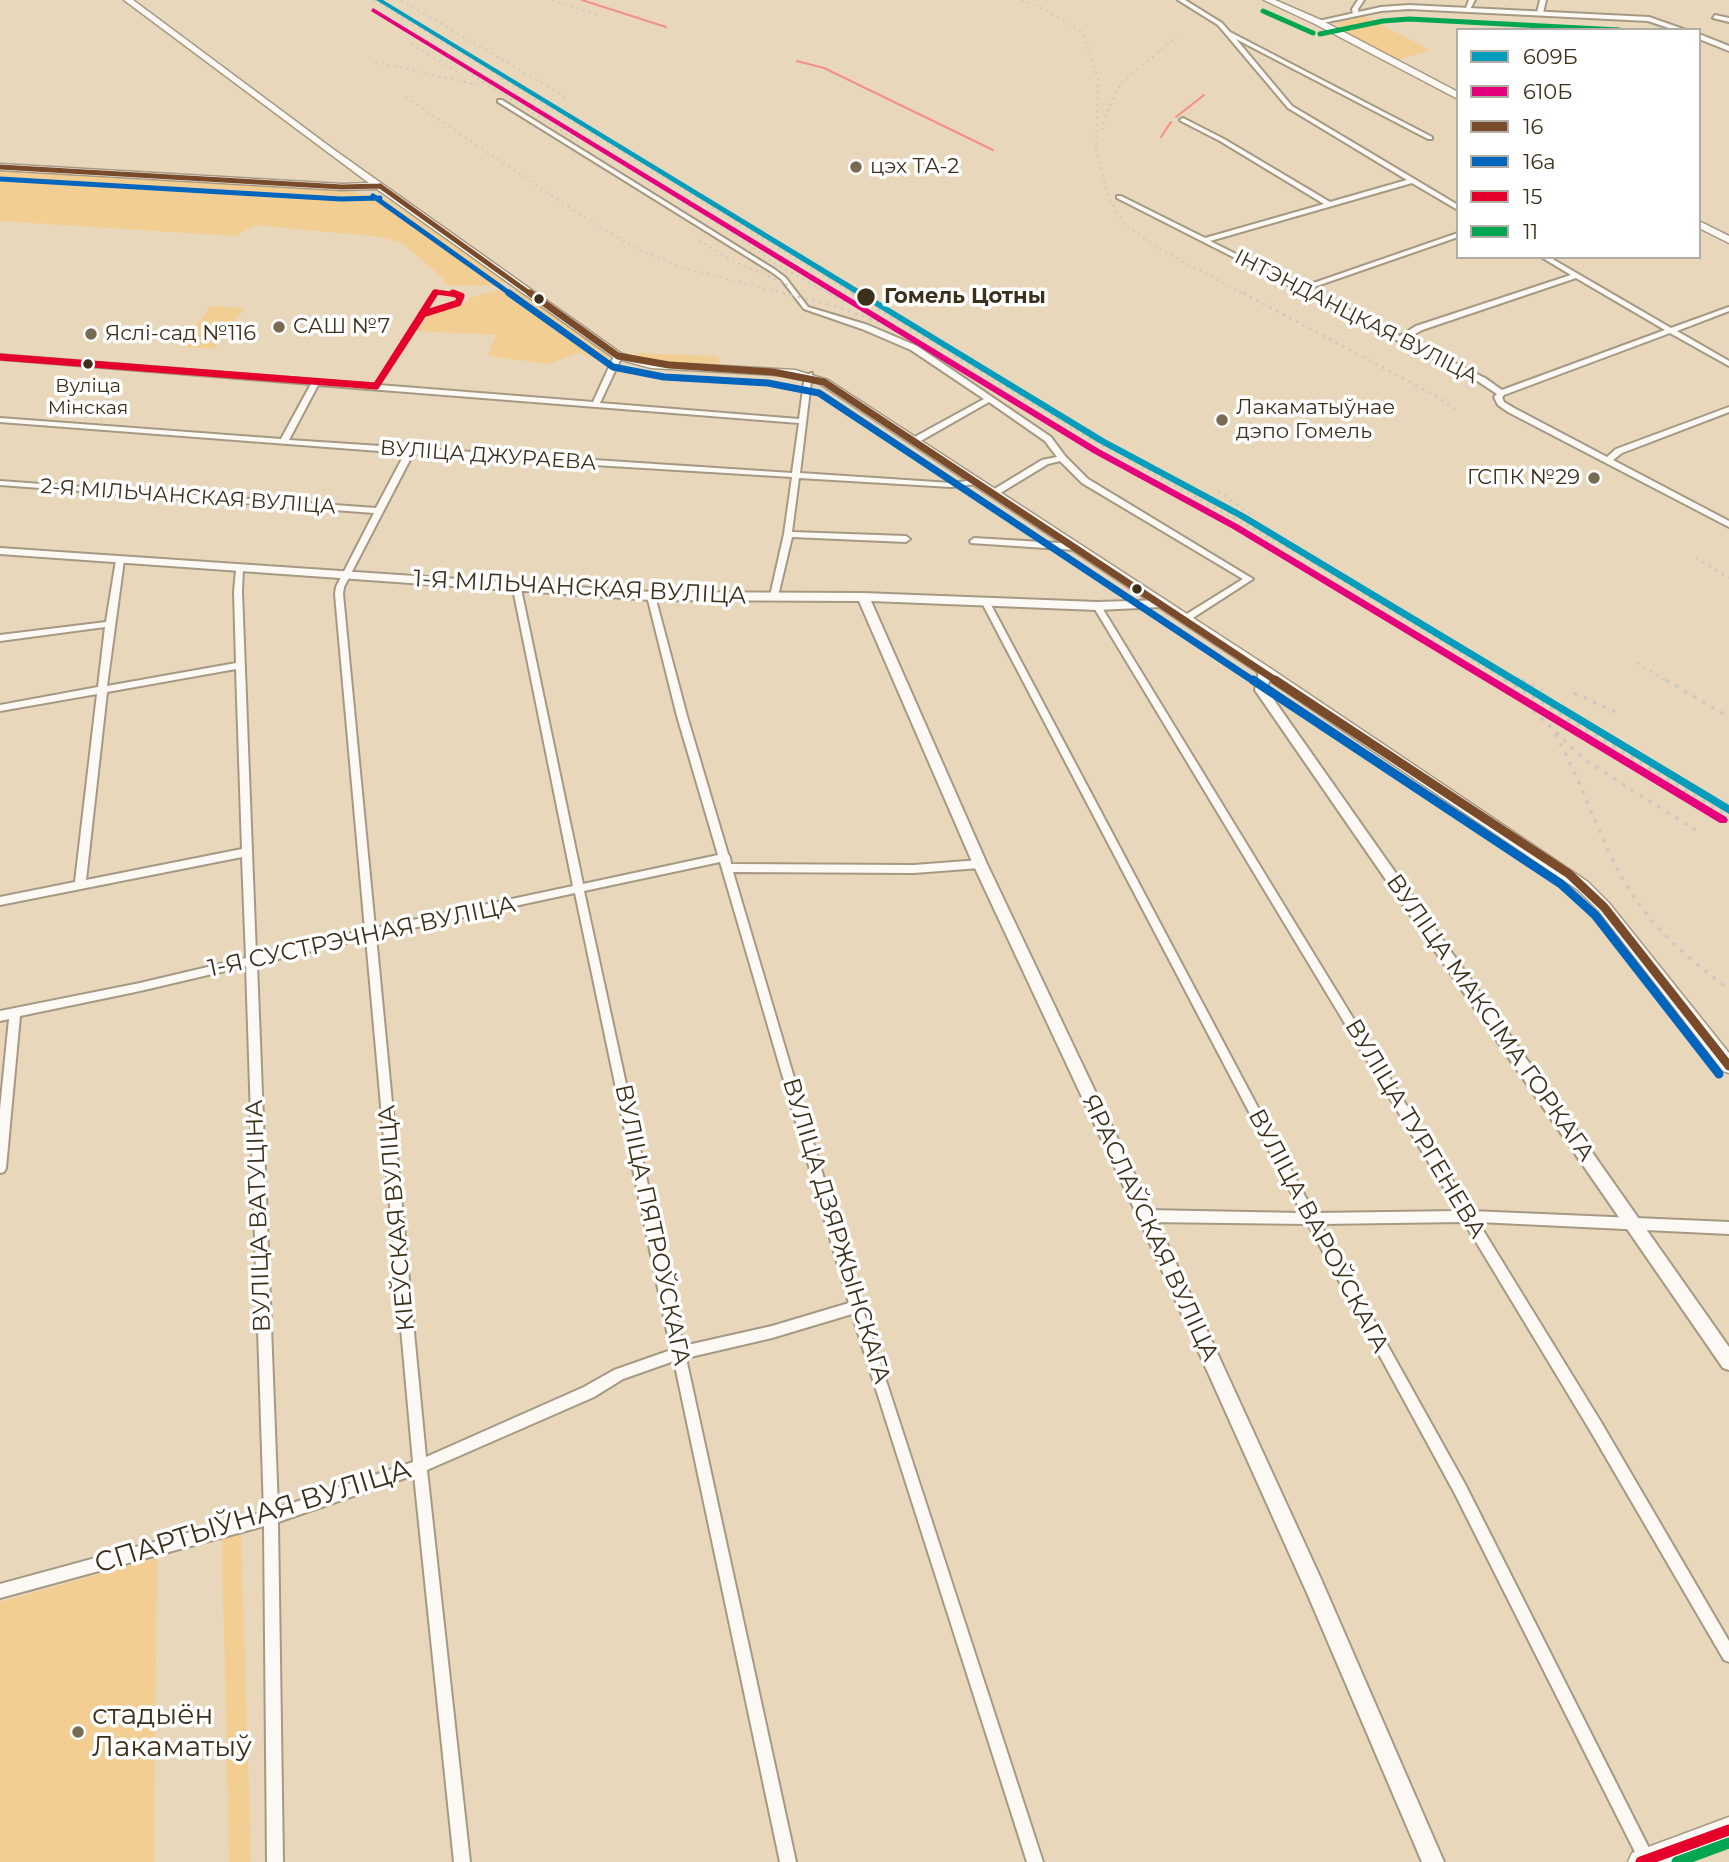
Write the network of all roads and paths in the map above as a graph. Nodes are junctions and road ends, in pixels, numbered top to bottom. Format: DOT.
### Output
graph roads {
  1 [pos="128,0"];
  2 [pos="1181,0"];
  3 [pos="1361,0"];
  4 [pos="1472,0"];
  5 [pos="1543,0"];
  6 [pos="1276,1"];
  7 [pos="1409,4"];
  8 [pos="1467,10"];
  9 [pos="1356,13"];
  10 [pos="1540,13"];
  11 [pos="1715,17"];
  12 [pos="1729,20"];
  13 [pos="1318,22"];
  14 [pos="1677,28"];
  15 [pos="1227,33"];
  16 [pos="1701,37"];
  17 [pos="1729,49"];
  18 [pos="1456,95"];
  19 [pos="500,101"];
  20 [pos="1183,120"];
  21 [pos="1430,138"];
  22 [pos="0,167"];
  23 [pos="1411,181"];
  24 [pos="380,186"];
  25 [pos="1119,197"];
  26 [pos="1330,205"];
  27 [pos="1456,207"];
  28 [pos="1701,225"];
  29 [pos="1456,236"];
  30 [pos="1205,240"];
  31 [pos="1729,240"];
  32 [pos="1547,259"];
  33 [pos="1576,276"];
  34 [pos="1302,289"];
  35 [pos="1729,309"];
  36 [pos="1672,331"];
  37 [pos="1400,339"];
  38 [pos="618,356"];
  39 [pos="0,357"];
  40 [pos="1729,364"];
  41 [pos="808,375"];
  42 [pos="316,381"];
  43 [pos="1501,393"];
  44 [pos="989,398"];
  45 [pos="596,403"];
  46 [pos="1729,409"];
  47 [pos="0,420"];
  48 [pos="802,421"];
  49 [pos="284,441"];
  50 [pos="914,441"];
  51 [pos="410,451"];
  52 [pos="1062,458"];
  53 [pos="1608,461"];
  54 [pos="795,476"];
  55 [pos="976,482"];
  56 [pos="0,483"];
  57 [pos="994,493"];
  58 [pos="377,511"];
  59 [pos="1729,524"];
  60 [pos="788,534"];
  61 [pos="906,539"];
  62 [pos="974,541"];
  63 [pos="1076,547"];
  64 [pos="0,551"];
  65 [pos="120,560"];
  66 [pos="240,569"];
  67 [pos="346,576"];
  68 [pos="517,589"];
  69 [pos="651,596"];
  70 [pos="774,596"];
  71 [pos="863,597"];
  72 [pos="985,601"];
  73 [pos="1161,603"];
  74 [pos="1097,606"];
  75 [pos="1185,619"];
  76 [pos="110,624"];
  77 [pos="0,638"];
  78 [pos="240,665"];
  79 [pos="1265,671"];
  80 [pos="104,690"];
  81 [pos="0,708"];
  82 [pos="246,852"];
  83 [pos="727,862"];
  84 [pos="980,864"];
  85 [pos="80,885"];
  86 [pos="579,890"];
  87 [pos="0,901"];
  88 [pos="370,933"];
  89 [pos="249,961"];
  90 [pos="15,1013"];
  91 [pos="0,1016"];
  92 [pos="1729,1066"];
  93 [pos="0,1168"];
  94 [pos="1146,1216"];
  95 [pos="1468,1216"];
  96 [pos="1311,1219"];
  97 [pos="1632,1222"];
  98 [pos="1729,1228"];
  99 [pos="856,1307"];
  100 [pos="680,1353"];
  101 [pos="1729,1362"];
  102 [pos="420,1466"];
  103 [pos="271,1517"];
  104 [pos="0,1591"];
  105 [pos="1729,1655"];
  106 [pos="1729,1830"];
  107 [pos="1646,1861"];
  108 [pos="275,1862"];
  109 [pos="462,1862"];
  110 [pos="788,1862"];
  111 [pos="1035,1862"];
  112 [pos="1433,1862"];
  1 -- 24 [label="main road"];
  2 -- 15 [label="street"];
  3 -- 9 [label="street"];
  4 -- 8 [label="street"];
  5 -- 10 [label="street"];
  6 -- 13 [label="main road"];
  7 -- 8 [label="street"];
  7 -- 9 [label="street"];
  8 -- 10 [label="street"];
  9 -- 13 [label="street"];
  10 -- 14 [label="street"];
  11 -- 12 [label="street"];
  13 -- 18 [label="main road"];
  15 -- 21 [label="street"];
  15 -- 23 [label="street"];
  16 -- 17 [label="street"];
  19 -- 44 [label="street"];
  20 -- 26 [label="street"];
  22 -- 24 [label="main road"];
  23 -- 26 [label="street"];
  23 -- 27 [label="street"];
  24 -- 38 [label="main road"];
  25 -- 30 [label="street, ІНТЭНДАНЦКАЯ ВУЛІЦА"];
  26 -- 30 [label="street"];
  28 -- 31 [label="main road"];
  29 -- 34 [label="street"];
  30 -- 34 [label="street, ІНТЭНДАНЦКАЯ ВУЛІЦА"];
  32 -- 33 [label="street"];
  33 -- 36 [label="street"];
  33 -- 37 [label="street"];
  34 -- 37 [label="street, ІНТЭНДАНЦКАЯ ВУЛІЦА"];
  35 -- 36 [label="street"];
  36 -- 40 [label="street"];
  36 -- 43 [label="street"];
  37 -- 43 [label="street, ІНТЭНДАНЦКАЯ ВУЛІЦА"];
  38 -- 41 [label="main road"];
  38 -- 45 [label="street"];
  39 -- 42 [label="street"];
  41 -- 48 [label="street"];
  41 -- 50 [label="main road"];
  42 -- 45 [label="street"];
  42 -- 49 [label="street"];
  43 -- 53 [label="street, ІНТЭНДАНЦКАЯ ВУЛІЦА"];
  44 -- 50 [label="street"];
  44 -- 52 [label="street"];
  45 -- 48 [label="street"];
  46 -- 53 [label="street"];
  47 -- 49 [label="street, ВУЛІЦА ДЖУРАЕВА"];
  48 -- 54 [label="street"];
  49 -- 51 [label="street, ВУЛІЦА ДЖУРАЕВА"];
  50 -- 55 [label="main road"];
  51 -- 54 [label="street, ВУЛІЦА ДЖУРАЕВА"];
  51 -- 58 [label="street, КІЕЎСКАЯ ВУЛІЦА"];
  52 -- 57 [label="street"];
  52 -- 75 [label="street"];
  53 -- 59 [label="street, ІНТЭНДАНЦКАЯ ВУЛІЦА"];
  54 -- 55 [label="street, ВУЛІЦА ДЖУРАЕВА"];
  54 -- 60 [label="street"];
  55 -- 57 [label="main road"];
  56 -- 58 [label="street, 2-Я МІЛЬЧАНСКАЯ ВУЛІЦА"];
  57 -- 63 [label="main road"];
  58 -- 67 [label="street, КІЕЎСКАЯ ВУЛІЦА"];
  60 -- 61 [label="street"];
  60 -- 70 [label="street"];
  62 -- 63 [label="street"];
  63 -- 73 [label="main road"];
  64 -- 65 [label="street, 1-Я МІЛЬЧАНСКАЯ ВУЛІЦА"];
  65 -- 66 [label="street, 1-Я МІЛЬЧАНСКАЯ ВУЛІЦА"];
  65 -- 76 [label="street"];
  66 -- 67 [label="street, 1-Я МІЛЬЧАНСКАЯ ВУЛІЦА"];
  66 -- 78 [label="street, ВУЛІЦА ВАТУЦІНА"];
  67 -- 68 [label="street, 1-Я МІЛЬЧАНСКАЯ ВУЛІЦА"];
  67 -- 88 [label="street, КІЕЎСКАЯ ВУЛІЦА"];
  68 -- 69 [label="street, 1-Я МІЛЬЧАНСКАЯ ВУЛІЦА"];
  68 -- 86 [label="street, ВУЛІЦА ПЯТРОЎСКАГА"];
  69 -- 70 [label="street, 1-Я МІЛЬЧАНСКАЯ ВУЛІЦА"];
  69 -- 83 [label="street, ВУЛІЦА ДЗЯРЖЫНСКАГА"];
  70 -- 71 [label="street, 1-Я МІЛЬЧАНСКАЯ ВУЛІЦА"];
  71 -- 72 [label="street, 1-Я МІЛЬЧАНСКАЯ ВУЛІЦА"];
  71 -- 84 [label="street, ЯРАСЛАЎСКАЯ ВУЛІЦА"];
  72 -- 74 [label="street, 1-Я МІЛЬЧАНСКАЯ ВУЛІЦА"];
  72 -- 96 [label="street, ВУЛІЦА ВАРОЎСКАГА"];
  73 -- 74 [label="street, 1-Я МІЛЬЧАНСКАЯ ВУЛІЦА"];
  73 -- 75 [label="main road"];
  74 -- 95 [label="street, ВУЛІЦА ТУРГЕНЕВА"];
  75 -- 79 [label="main road"];
  76 -- 77 [label="street"];
  76 -- 80 [label="street"];
  78 -- 80 [label="street"];
  78 -- 82 [label="street, ВУЛІЦА ВАТУЦІНА"];
  79 -- 92 [label="main road"];
  79 -- 97 [label="street, ВУЛІЦА МАКСІМА ГОРКАГА"];
  80 -- 81 [label="street"];
  80 -- 85 [label="street"];
  82 -- 85 [label="street"];
  82 -- 89 [label="street, ВУЛІЦА ВАТУЦІНА"];
  83 -- 84 [label="street, 1-Я СУСТРЭЧНАЯ ВУЛІЦА"];
  83 -- 86 [label="street, 1-Я СУСТРЭЧНАЯ ВУЛІЦА"];
  83 -- 99 [label="street, ВУЛІЦА ДЗЯРЖЫНСКАГА"];
  84 -- 94 [label="street, ЯРАСЛАЎСКАЯ ВУЛІЦА"];
  85 -- 87 [label="street"];
  86 -- 88 [label="street, 1-Я СУСТРЭЧНАЯ ВУЛІЦА"];
  86 -- 100 [label="street, ВУЛІЦА ПЯТРОЎСКАГА"];
  88 -- 89 [label="street, 1-Я СУСТРЭЧНАЯ ВУЛІЦА"];
  88 -- 102 [label="street, КІЕЎСКАЯ ВУЛІЦА"];
  89 -- 90 [label="street, 1-Я СУСТРЭЧНАЯ ВУЛІЦА"];
  89 -- 103 [label="street, ВУЛІЦА ВАТУЦІНА"];
  90 -- 91 [label="street, 1-Я СУСТРЭЧНАЯ ВУЛІЦА"];
  90 -- 93 [label="street"];
  94 -- 96 [label="street"];
  94 -- 112 [label="street, ЯРАСЛАЎСКАЯ ВУЛІЦА"];
  95 -- 96 [label="street"];
  95 -- 97 [label="street"];
  95 -- 105 [label="street, ВУЛІЦА ТУРГЕНЕВА"];
  96 -- 107 [label="street, ВУЛІЦА ВАРОЎСКАГА"];
  97 -- 98 [label="street"];
  97 -- 101 [label="street, ВУЛІЦА МАКСІМА ГОРКАГА"];
  99 -- 100 [label="street, СПАРТЫЎНАЯ ВУЛІЦА"];
  99 -- 111 [label="street, ВУЛІЦА ДЗЯРЖЫНСКАГА"];
  100 -- 102 [label="street, СПАРТЫЎНАЯ ВУЛІЦА"];
  100 -- 110 [label="street, ВУЛІЦА ПЯТРОЎСКАГА"];
  102 -- 103 [label="street, СПАРТЫЎНАЯ ВУЛІЦА"];
  102 -- 109 [label="street, КІЕЎСКАЯ ВУЛІЦА"];
  103 -- 104 [label="street, СПАРТЫЎНАЯ ВУЛІЦА"];
  103 -- 108 [label="street, ВУЛІЦА ВАТУЦІНА"];
  106 -- 107 [label="main road"];
}
